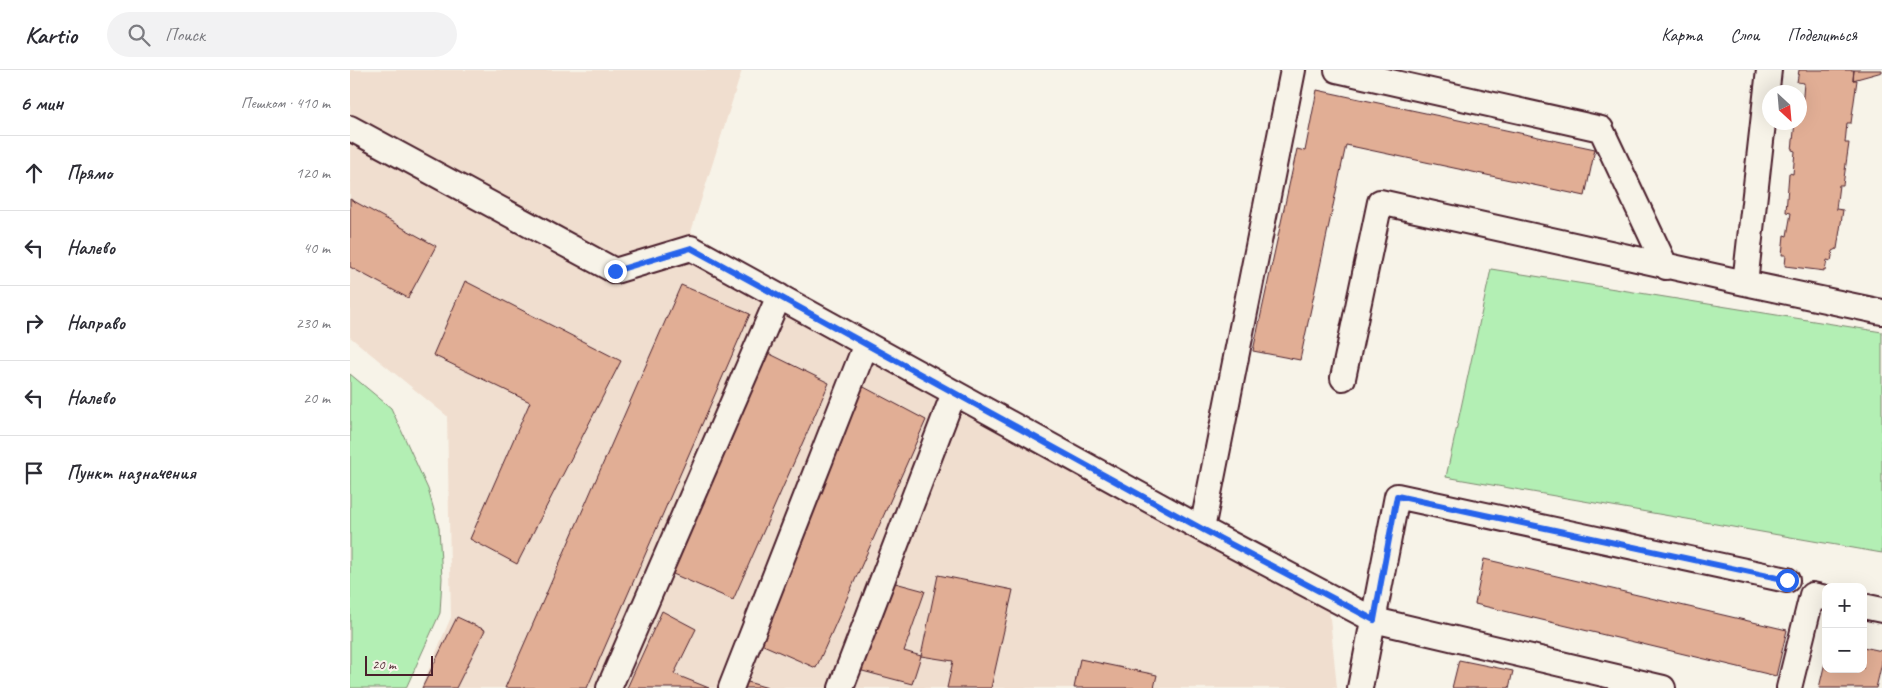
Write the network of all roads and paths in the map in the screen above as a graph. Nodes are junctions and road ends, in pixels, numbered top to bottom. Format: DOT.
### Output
graph roads {
  1 [pos="1293,70"];
  2 [pos="1337,70"];
  3 [pos="1768,70"];
  4 [pos="350,128"];
  5 [pos="1666,267"];
  6 [pos="1745,283"];
  7 [pos="779,296"];
  8 [pos="1882,312"];
  9 [pos="866,344"];
  10 [pos="1343,378"];
  11 [pos="954,393"];
  12 [pos="1202,529"];
  13 [pos="1787,580"];
  14 [pos="1822,597"];
  15 [pos="1867,607"];
  16 [pos="1882,610"];
  17 [pos="1374,620"];
  18 [pos="609,688"];
  19 [pos="731,688"];
  20 [pos="841,688"];
  21 [pos="1360,688"];
  22 [pos="1663,688"];
  23 [pos="1789,688"];
  1 -- 12 [label="street"];
  2 -- 5 [label="street"];
  3 -- 6 [label="street"];
  4 -- 7 [label="street"];
  5 -- 6 [label="street"];
  5 -- 10 [label="street"];
  6 -- 8 [label="street"];
  7 -- 9 [label="street"];
  7 -- 18 [label="street"];
  9 -- 11 [label="street"];
  9 -- 19 [label="street"];
  11 -- 12 [label="street"];
  11 -- 20 [label="street"];
  12 -- 17 [label="street"];
  13 -- 17 [label="street"];
  14 -- 23 [label="street"];
  15 -- 16 [label="street"];
  17 -- 21 [label="street"];
  17 -- 22 [label="street"];
}
